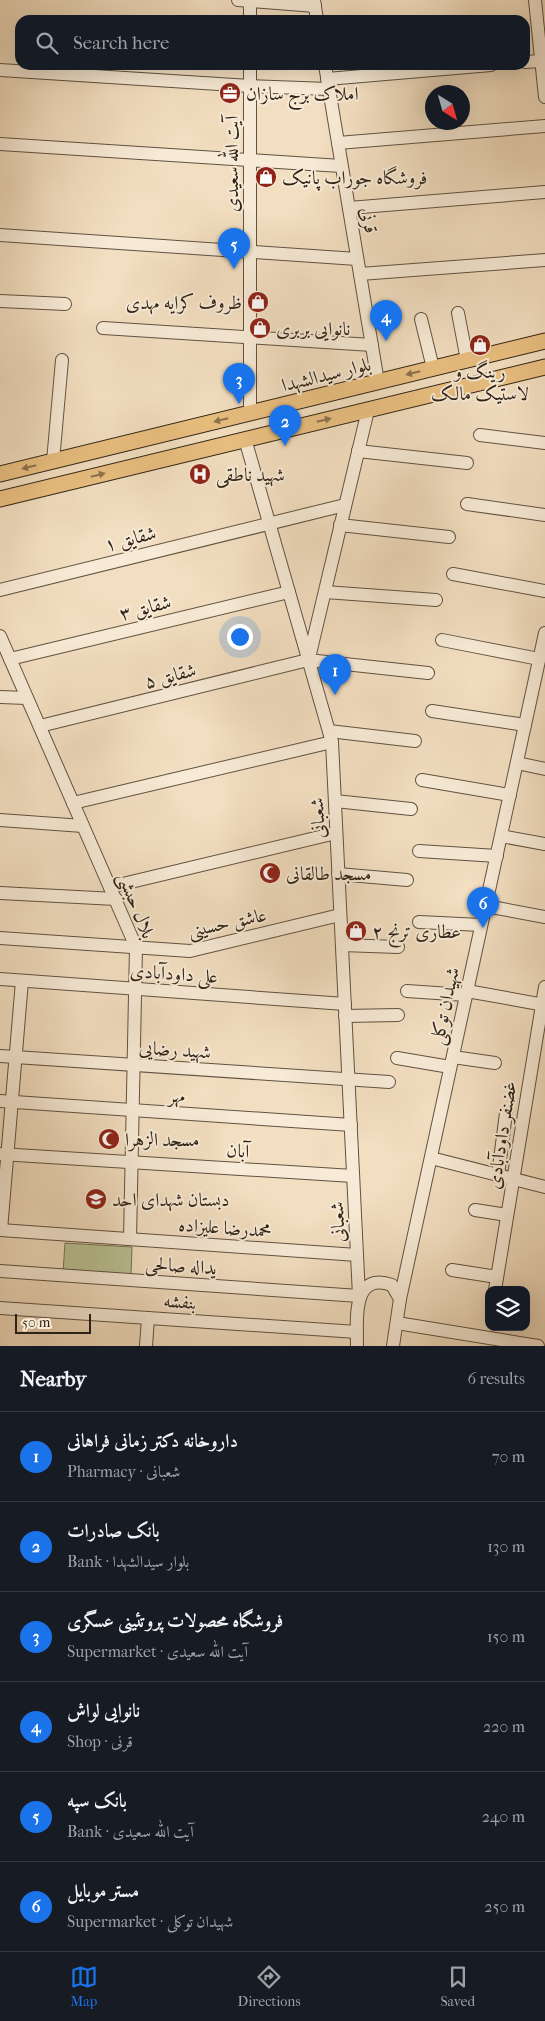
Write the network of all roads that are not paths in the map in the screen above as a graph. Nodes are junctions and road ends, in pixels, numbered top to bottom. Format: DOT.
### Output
graph roads {
  1 [pos="246,0"];
  2 [pos="535,0"];
  3 [pos="316,2"];
  4 [pos="249,15"];
  5 [pos="317,15"];
  6 [pos="542,30"];
  7 [pos="541,61"];
  8 [pos="530,62"];
  9 [pos="0,70"];
  10 [pos="250,70"];
  11 [pos="326,70"];
  12 [pos="448,70"];
  13 [pos="328,84"];
  14 [pos="250,86"];
  15 [pos="545,97"];
  16 [pos="545,126"];
  17 [pos="338,143"];
  18 [pos="0,144"];
  19 [pos="250,160"];
  20 [pos="341,166"];
  21 [pos="545,192"];
  22 [pos="349,208"];
  23 [pos="0,235"];
  24 [pos="250,252"];
  25 [pos="357,259"];
  26 [pos="545,260"];
  27 [pos="360,274"];
  28 [pos="0,302"];
  29 [pos="65,304"];
  30 [pos="458,313"];
  31 [pos="421,319"];
  32 [pos="103,328"];
  33 [pos="250,338"];
  34 [pos="545,341"];
  35 [pos="372,345"];
  36 [pos="62,360"];
  37 [pos="467,360"];
  38 [pos="545,367"];
  39 [pos="433,368"];
  40 [pos="378,382"];
  41 [pos="368,410"];
  42 [pos="250,413"];
  43 [pos="480,435"];
  44 [pos="245,439"];
  45 [pos="545,443"];
  46 [pos="358,451"];
  47 [pos="53,461"];
  48 [pos="467,463"];
  49 [pos="0,474"];
  50 [pos="0,499"];
  51 [pos="467,504"];
  52 [pos="345,505"];
  53 [pos="545,515"];
  54 [pos="269,523"];
  55 [pos="340,525"];
  56 [pos="449,537"];
  57 [pos="453,574"];
  58 [pos="0,590"];
  59 [pos="545,590"];
  60 [pos="289,592"];
  61 [pos="324,592"];
  62 [pos="436,600"];
  63 [pos="545,633"];
  64 [pos="0,636"];
  65 [pos="442,640"];
  66 [pos="10,659"];
  67 [pos="539,659"];
  68 [pos="308,660"];
  69 [pos="428,673"];
  70 [pos="532,694"];
  71 [pos="545,696"];
  72 [pos="0,697"];
  73 [pos="27,698"];
  74 [pos="432,711"];
  75 [pos="525,725"];
  76 [pos="40,726"];
  77 [pos="330,736"];
  78 [pos="416,740"];
  79 [pos="517,763"];
  80 [pos="545,769"];
  81 [pos="422,780"];
  82 [pos="510,795"];
  83 [pos="335,801"];
  84 [pos="73,803"];
  85 [pos="411,809"];
  86 [pos="0,820"];
  87 [pos="83,826"];
  88 [pos="336,833"];
  89 [pos="501,836"];
  90 [pos="545,844"];
  91 [pos="419,850"];
  92 [pos="496,856"];
  93 [pos="338,874"];
  94 [pos="407,880"];
  95 [pos="0,893"];
  96 [pos="113,893"];
  97 [pos="486,906"];
  98 [pos="340,915"];
  99 [pos="545,917"];
  100 [pos="419,922"];
  101 [pos="481,925"];
  102 [pos="0,938"];
  103 [pos="342,946"];
  104 [pos="136,947"];
  105 [pos="398,947"];
  106 [pos="0,980"];
  107 [pos="22,981"];
  108 [pos="545,987"];
  109 [pos="136,990"];
  110 [pos="407,991"];
  111 [pos="467,993"];
  112 [pos="544,1004"];
  113 [pos="345,1010"];
  114 [pos="398,1015"];
  115 [pos="0,1056"];
  116 [pos="16,1057"];
  117 [pos="397,1058"];
  118 [pos="452,1062"];
  119 [pos="495,1063"];
  120 [pos="134,1065"];
  121 [pos="348,1080"];
  122 [pos="389,1082"];
  123 [pos="6,1102"];
  124 [pos="132,1110"];
  125 [pos="506,1112"];
  126 [pos="350,1125"];
  127 [pos="4,1155"];
  128 [pos="431,1158"];
  129 [pos="132,1162"];
  130 [pos="498,1175"];
  131 [pos="353,1176"];
  132 [pos="513,1179"];
  133 [pos="545,1187"];
  134 [pos="475,1210"];
  135 [pos="507,1215"];
  136 [pos="1,1230"];
  137 [pos="130,1239"];
  138 [pos="357,1255"];
  139 [pos="452,1270"];
  140 [pos="0,1271"];
  141 [pos="496,1283"];
  142 [pos="359,1296"];
  143 [pos="400,1299"];
  144 [pos="0,1308"];
  145 [pos="148,1318"];
  146 [pos="397,1323"];
  147 [pos="487,1331"];
  148 [pos="357,1332"];
  149 [pos="486,1337"];
  150 [pos="146,1346"];
  151 [pos="357,1346"];
  152 [pos="393,1346"];
  153 [pos="538,1346"];
  1 -- 3 [label="street"];
  1 -- 4 [label="street"];
  2 -- 6 [label="street"];
  3 -- 5 [label="street"];
  6 -- 7 [label="street"];
  7 -- 8 [label="street"];
  7 -- 15 [label="street"];
  9 -- 14 [label="street"];
  10 -- 14 [label="street, آیت الله سعیدی"];
  11 -- 13 [label="street, قرنی"];
  12 -- 13 [label="street"];
  13 -- 14 [label="street"];
  13 -- 17 [label="street, قرنی"];
  14 -- 19 [label="street, آیت الله سعیدی"];
  16 -- 17 [label="street"];
  17 -- 20 [label="street, قرنی"];
  18 -- 19 [label="street"];
  19 -- 20 [label="street"];
  19 -- 24 [label="street, آیت الله سعیدی"];
  20 -- 22 [label="street, قرنی"];
  21 -- 22 [label="street"];
  22 -- 25 [label="street, قرنی"];
  23 -- 24 [label="street"];
  24 -- 25 [label="street"];
  24 -- 33 [label="street, آیت الله سعیدی"];
  25 -- 27 [label="street, قرنی"];
  26 -- 27 [label="street"];
  27 -- 35 [label="street, قرنی"];
  28 -- 29 [label="street"];
  30 -- 37 [label="street"];
  31 -- 39 [label="street"];
  32 -- 33 [label="street"];
  33 -- 35 [label="street"];
  33 -- 42 [label="street, آیت الله سعیدی"];
  34 -- 37 [label="main road, بلوار سیدالشهدا"];
  35 -- 40 [label="street, قرنی"];
  36 -- 47 [label="street"];
  37 -- 39 [label="main road, بلوار سیدالشهدا"];
  38 -- 41 [label="main road"];
  39 -- 40 [label="main road, بلوار سیدالشهدا, one-way"];
  40 -- 41 [label="main road"];
  40 -- 42 [label="main road, بلوار سیدالشهدا"];
  44 -- 41 [label="main road, one-way"];
  41 -- 46 [label="street"];
  42 -- 44 [label="main road"];
  42 -- 47 [label="main road, بلوار سیدالشهدا, one-way"];
  43 -- 45 [label="street"];
  50 -- 44 [label="main road, one-way"];
  44 -- 54 [label="street, شعبانی"];
  46 -- 48 [label="street"];
  46 -- 52 [label="street"];
  47 -- 49 [label="main road, بلوار سیدالشهدا, one-way"];
  51 -- 53 [label="street"];
  52 -- 54 [label="street, شقایق ۱"];
  52 -- 55 [label="street"];
  54 -- 58 [label="street, شقایق ۱"];
  54 -- 60 [label="street, شعبانی"];
  55 -- 56 [label="street"];
  55 -- 61 [label="street"];
  57 -- 59 [label="street"];
  60 -- 66 [label="street, شقایق ۳"];
  60 -- 68 [label="street, شعبانی"];
  61 -- 62 [label="street"];
  61 -- 68 [label="street"];
  63 -- 67 [label="street, شهیدان توکلی"];
  64 -- 66 [label="street, بلال حبشی"];
  65 -- 67 [label="street"];
  66 -- 73 [label="street, بلال حبشی"];
  67 -- 70 [label="street, شهیدان توکلی"];
  68 -- 69 [label="street"];
  68 -- 76 [label="street, شقایق ۵"];
  68 -- 77 [label="street, شعبانی"];
  70 -- 71 [label="street"];
  70 -- 75 [label="street, شهیدان توکلی"];
  72 -- 73 [label="street"];
  73 -- 76 [label="street, بلال حبشی"];
  74 -- 75 [label="street"];
  75 -- 79 [label="street, شهیدان توکلی"];
  76 -- 84 [label="street, بلال حبشی"];
  77 -- 78 [label="street"];
  77 -- 83 [label="street, شعبانی"];
  77 -- 84 [label="street"];
  79 -- 80 [label="street"];
  79 -- 82 [label="street, شهیدان توکلی"];
  81 -- 82 [label="street"];
  82 -- 89 [label="street, شهیدان توکلی"];
  83 -- 85 [label="street"];
  83 -- 88 [label="street, شعبانی"];
  84 -- 87 [label="street, بلال حبشی"];
  86 -- 87 [label="street"];
  87 -- 96 [label="street, بلال حبشی"];
  88 -- 93 [label="street, شعبانی"];
  88 -- 96 [label="street"];
  89 -- 90 [label="street"];
  89 -- 92 [label="street, شهیدان توکلی"];
  91 -- 92 [label="street"];
  92 -- 97 [label="street, شهیدان توکلی"];
  93 -- 94 [label="street"];
  93 -- 98 [label="street, شعبانی"];
  95 -- 96 [label="street"];
  96 -- 104 [label="street, بلال حبشی"];
  97 -- 99 [label="street"];
  97 -- 101 [label="street, شهیدان توکلی"];
  98 -- 103 [label="street, شعبانی"];
  98 -- 104 [label="street, عاشق حسینی"];
  100 -- 101 [label="street"];
  101 -- 111 [label="street, شهیدان توکلی"];
  102 -- 104 [label="street, عاشق حسینی"];
  103 -- 105 [label="street"];
  103 -- 113 [label="street, شعبانی"];
  104 -- 109 [label="street, بلال حبشی"];
  106 -- 107 [label="street, علی داودآبادی"];
  107 -- 109 [label="street, علی داودآبادی"];
  107 -- 116 [label="street"];
  108 -- 112 [label="street, غضنفر داودآبادی"];
  109 -- 113 [label="street, علی داودآبادی"];
  109 -- 120 [label="street, بلال حبشی"];
  110 -- 111 [label="street"];
  111 -- 112 [label="street"];
  111 -- 118 [label="street, شهیدان توکلی"];
  112 -- 132 [label="street, غضنفر داودآبادی"];
  113 -- 114 [label="street, علی داودآبادی"];
  113 -- 121 [label="street, شعبانی"];
  115 -- 116 [label="street, شهید رضایی"];
  116 -- 120 [label="street, شهید رضایی"];
  116 -- 123 [label="street"];
  117 -- 118 [label="street"];
  118 -- 119 [label="street"];
  118 -- 128 [label="street, شهیدان توکلی"];
  120 -- 121 [label="street, شهید رضایی"];
  120 -- 124 [label="street, بلال حبشی"];
  121 -- 122 [label="street, شهید رضایی"];
  121 -- 126 [label="street, شعبانی"];
  123 -- 124 [label="street, مهر"];
  123 -- 127 [label="street"];
  124 -- 126 [label="street, مهر"];
  124 -- 129 [label="street, بلال حبشی"];
  125 -- 130 [label="street"];
  126 -- 131 [label="street, شعبانی"];
  127 -- 129 [label="street, آبان"];
  127 -- 136 [label="street"];
  128 -- 130 [label="street"];
  128 -- 143 [label="street, شهیدان توکلی"];
  129 -- 131 [label="street, آبان"];
  129 -- 137 [label="street, بلال حبشی"];
  130 -- 132 [label="street"];
  131 -- 138 [label="street, شعبانی"];
  132 -- 133 [label="street"];
  132 -- 135 [label="street, غضنفر داودآبادی"];
  134 -- 135 [label="street"];
  135 -- 141 [label="street, غضنفر داودآبادی"];
  136 -- 137 [label="street, محمدرضا علیزاده"];
  137 -- 138 [label="street, محمدرضا علیزاده"];
  138 -- 142 [label="street, شعبانی"];
  139 -- 141 [label="street"];
  140 -- 142 [label="street, یداله صالحی"];
  142 -- 143 [label="street"];
  142 -- 148 [label="street, شعبانی"];
  143 -- 146 [label="street, شهیدان توکلی"];
  144 -- 145 [label="street, بنفشه"];
  145 -- 148 [label="street, بنفشه"];
  145 -- 150 [label="street"];
  146 -- 149 [label="street"];
  146 -- 152 [label="street, شهیدان توکلی"];
  147 -- 149 [label="street"];
  148 -- 151 [label="street, شعبانی"];
  149 -- 153 [label="street"];
}
